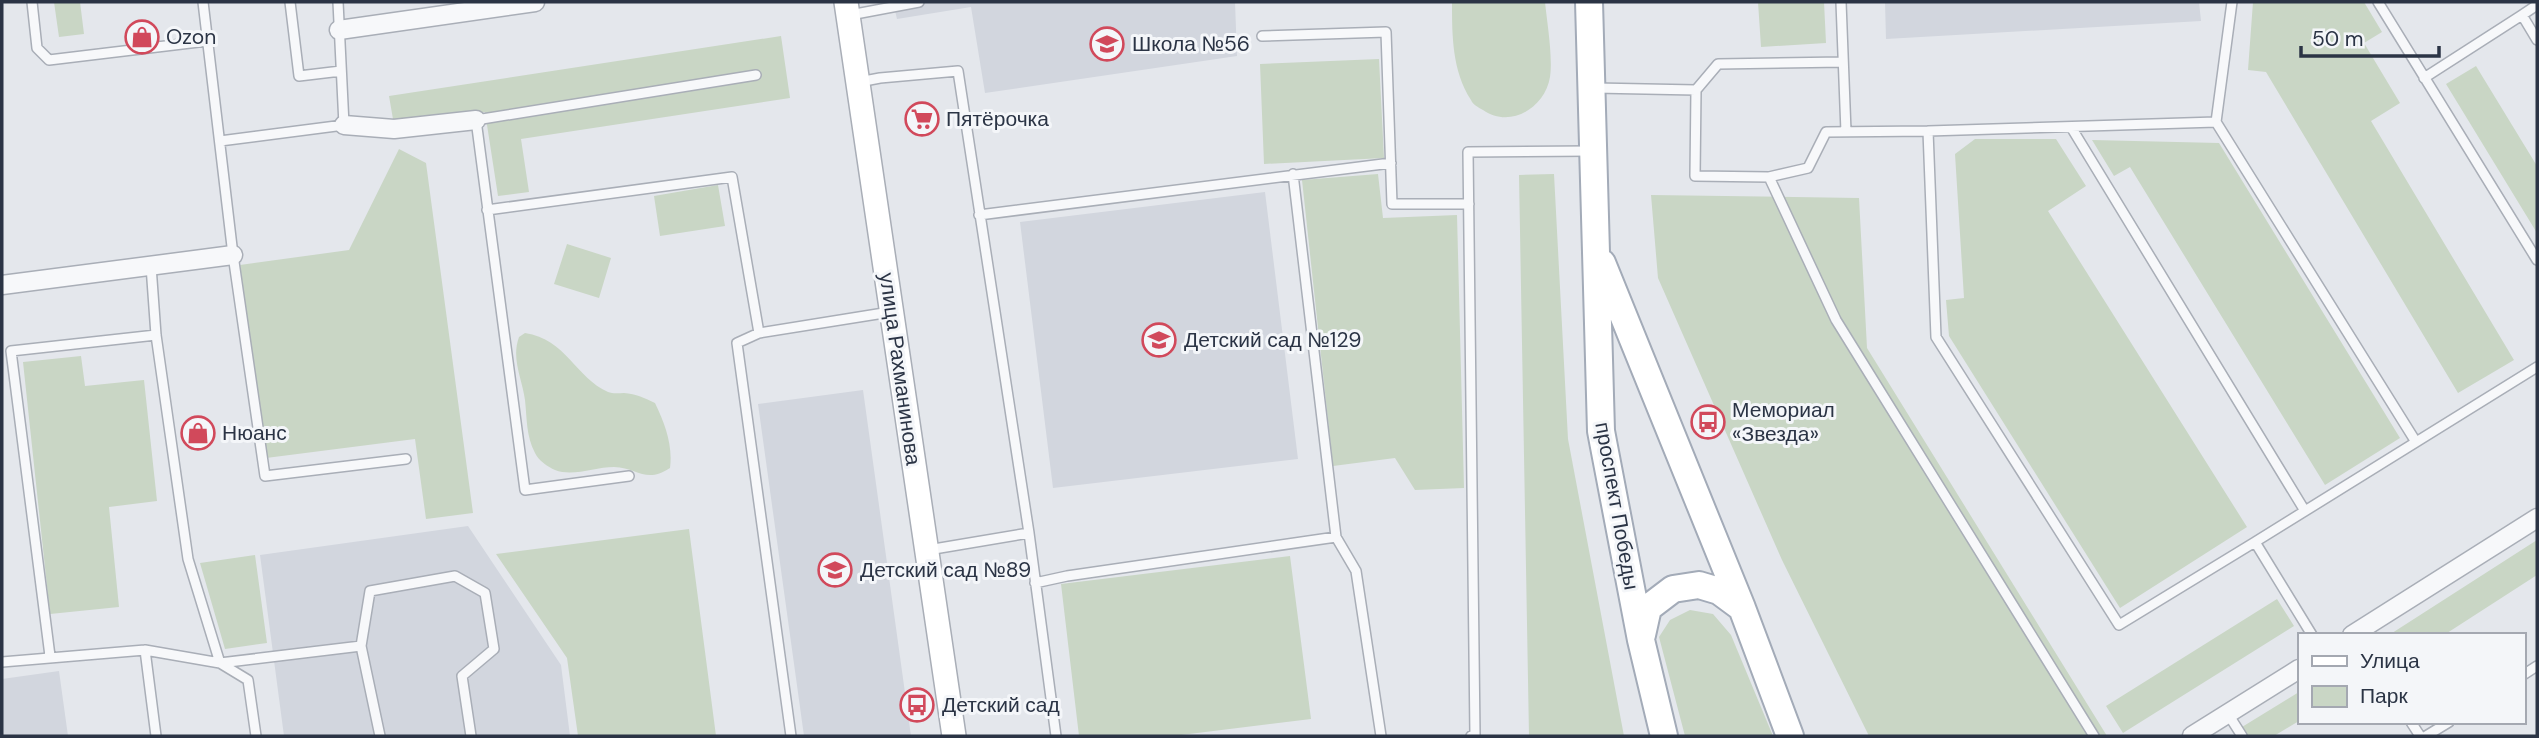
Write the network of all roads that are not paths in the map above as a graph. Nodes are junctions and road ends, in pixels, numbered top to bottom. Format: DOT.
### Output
graph roads {
  1 [pos="32,2"];
  2 [pos="203,2"];
  3 [pos="290,2"];
  4 [pos="338,2"];
  5 [pos="535,2"];
  6 [pos="919,2"];
  7 [pos="1589,2"];
  8 [pos="1841,2"];
  9 [pos="2232,2"];
  10 [pos="2378,2"];
  11 [pos="2537,5"];
  12 [pos="847,8"];
  13 [pos="2522,15"];
  14 [pos="339,30"];
  15 [pos="1262,36"];
  16 [pos="2537,40"];
  17 [pos="207,41"];
  18 [pos="1843,62"];
  19 [pos="341,71"];
  20 [pos="756,75"];
  21 [pos="2424,78"];
  22 [pos="858,82"];
  23 [pos="1591,88"];
  24 [pos="1696,90"];
  25 [pos="476,120"];
  26 [pos="2216,122"];
  27 [pos="344,125"];
  28 [pos="2071,127"];
  29 [pos="1928,131"];
  30 [pos="1846,132"];
  31 [pos="220,141"];
  32 [pos="1593,150"];
  33 [pos="1391,163"];
  34 [pos="1293,174"];
  35 [pos="1769,177"];
  36 [pos="1469,204"];
  37 [pos="486,210"];
  38 [pos="979,215"];
  39 [pos="1595,246"];
  40 [pos="233,254"];
  41 [pos="2537,260"];
  42 [pos="151,265"];
  43 [pos="2,285"];
  44 [pos="892,312"];
  45 [pos="759,333"];
  46 [pos="156,335"];
  47 [pos="2537,367"];
  48 [pos="2416,442"];
  49 [pos="406,459"];
  50 [pos="629,476"];
  51 [pos="2305,511"];
  52 [pos="2537,518"];
  53 [pos="1029,533"];
  54 [pos="1336,537"];
  55 [pos="2255,542"];
  56 [pos="927,550"];
  57 [pos="1035,583"];
  58 [pos="1742,608"];
  59 [pos="2311,633"];
  60 [pos="2356,633"];
  61 [pos="1641,640"];
  62 [pos="361,646"];
  63 [pos="145,650"];
  64 [pos="50,656"];
  65 [pos="2,662"];
  66 [pos="220,663"];
  67 [pos="2298,670"];
  68 [pos="2228,714"];
  69 [pos="2446,724"];
  70 [pos="156,736"];
  71 [pos="256,736"];
  72 [pos="380,736"];
  73 [pos="471,736"];
  74 [pos="791,736"];
  75 [pos="954,736"];
  76 [pos="1056,736"];
  77 [pos="1381,736"];
  78 [pos="1471,736"];
  79 [pos="1664,736"];
  80 [pos="1790,736"];
  81 [pos="2094,736"];
  82 [pos="2192,736"];
  83 [pos="2242,736"];
  84 [pos="2426,736"];
  1 -- 17 [label="lane"];
  2 -- 17 [label="lane"];
  3 -- 19 [label="lane"];
  4 -- 14 [label="lane"];
  5 -- 14 [label="street"];
  6 -- 12 [label="lane"];
  7 -- 23 [label="main road, проспект Победы"];
  8 -- 18 [label="lane"];
  9 -- 26 [label="lane"];
  10 -- 21 [label="lane"];
  11 -- 13 [label="lane"];
  12 -- 22 [label="main road, улица Рахманинова"];
  13 -- 16 [label="lane"];
  13 -- 21 [label="lane"];
  14 -- 19 [label="lane"];
  15 -- 33 [label="lane"];
  17 -- 31 [label="lane"];
  18 -- 24 [label="lane"];
  18 -- 30 [label="lane"];
  19 -- 27 [label="lane"];
  20 -- 25 [label="lane"];
  21 -- 41 [label="lane"];
  22 -- 38 [label="lane"];
  22 -- 44 [label="main road, улица Рахманинова"];
  23 -- 24 [label="lane"];
  23 -- 32 [label="main road, проспект Победы"];
  24 -- 35 [label="lane"];
  25 -- 27 [label="street"];
  25 -- 37 [label="lane"];
  26 -- 28 [label="lane"];
  26 -- 48 [label="lane"];
  27 -- 31 [label="lane"];
  28 -- 29 [label="lane"];
  28 -- 51 [label="lane"];
  29 -- 30 [label="lane"];
  29 -- 55 [label="lane"];
  30 -- 35 [label="lane"];
  31 -- 40 [label="lane"];
  32 -- 36 [label="lane"];
  32 -- 39 [label="main road, проспект Победы"];
  33 -- 34 [label="lane"];
  33 -- 36 [label="lane"];
  34 -- 38 [label="lane"];
  34 -- 54 [label="lane"];
  35 -- 81 [label="lane"];
  36 -- 78 [label="lane"];
  37 -- 45 [label="lane"];
  37 -- 50 [label="lane"];
  38 -- 53 [label="lane"];
  39 -- 58 [label="main road, проспект Победы"];
  39 -- 61 [label="main road, проспект Победы"];
  40 -- 42 [label="street"];
  40 -- 49 [label="lane"];
  42 -- 43 [label="street"];
  42 -- 46 [label="lane"];
  44 -- 45 [label="lane"];
  44 -- 56 [label="main road, улица Рахманинова"];
  45 -- 74 [label="lane"];
  46 -- 64 [label="lane"];
  46 -- 66 [label="lane"];
  47 -- 48 [label="lane"];
  48 -- 51 [label="lane"];
  51 -- 55 [label="lane"];
  52 -- 60 [label="street"];
  53 -- 56 [label="lane"];
  53 -- 57 [label="lane"];
  54 -- 57 [label="lane"];
  54 -- 77 [label="lane"];
  55 -- 59 [label="lane"];
  56 -- 75 [label="main road, улица Рахманинова"];
  57 -- 76 [label="lane"];
  58 -- 61 [label="main road"];
  58 -- 80 [label="main road, проспект Победы"];
  61 -- 79 [label="main road, проспект Победы"];
  62 -- 66 [label="lane"];
  62 -- 72 [label="lane"];
  62 -- 73 [label="lane"];
  63 -- 64 [label="lane"];
  63 -- 66 [label="lane"];
  63 -- 70 [label="lane"];
  64 -- 65 [label="lane"];
  66 -- 71 [label="lane"];
  67 -- 68 [label="street"];
  68 -- 82 [label="street"];
  68 -- 83 [label="lane"];
  69 -- 84 [label="lane"];
}
